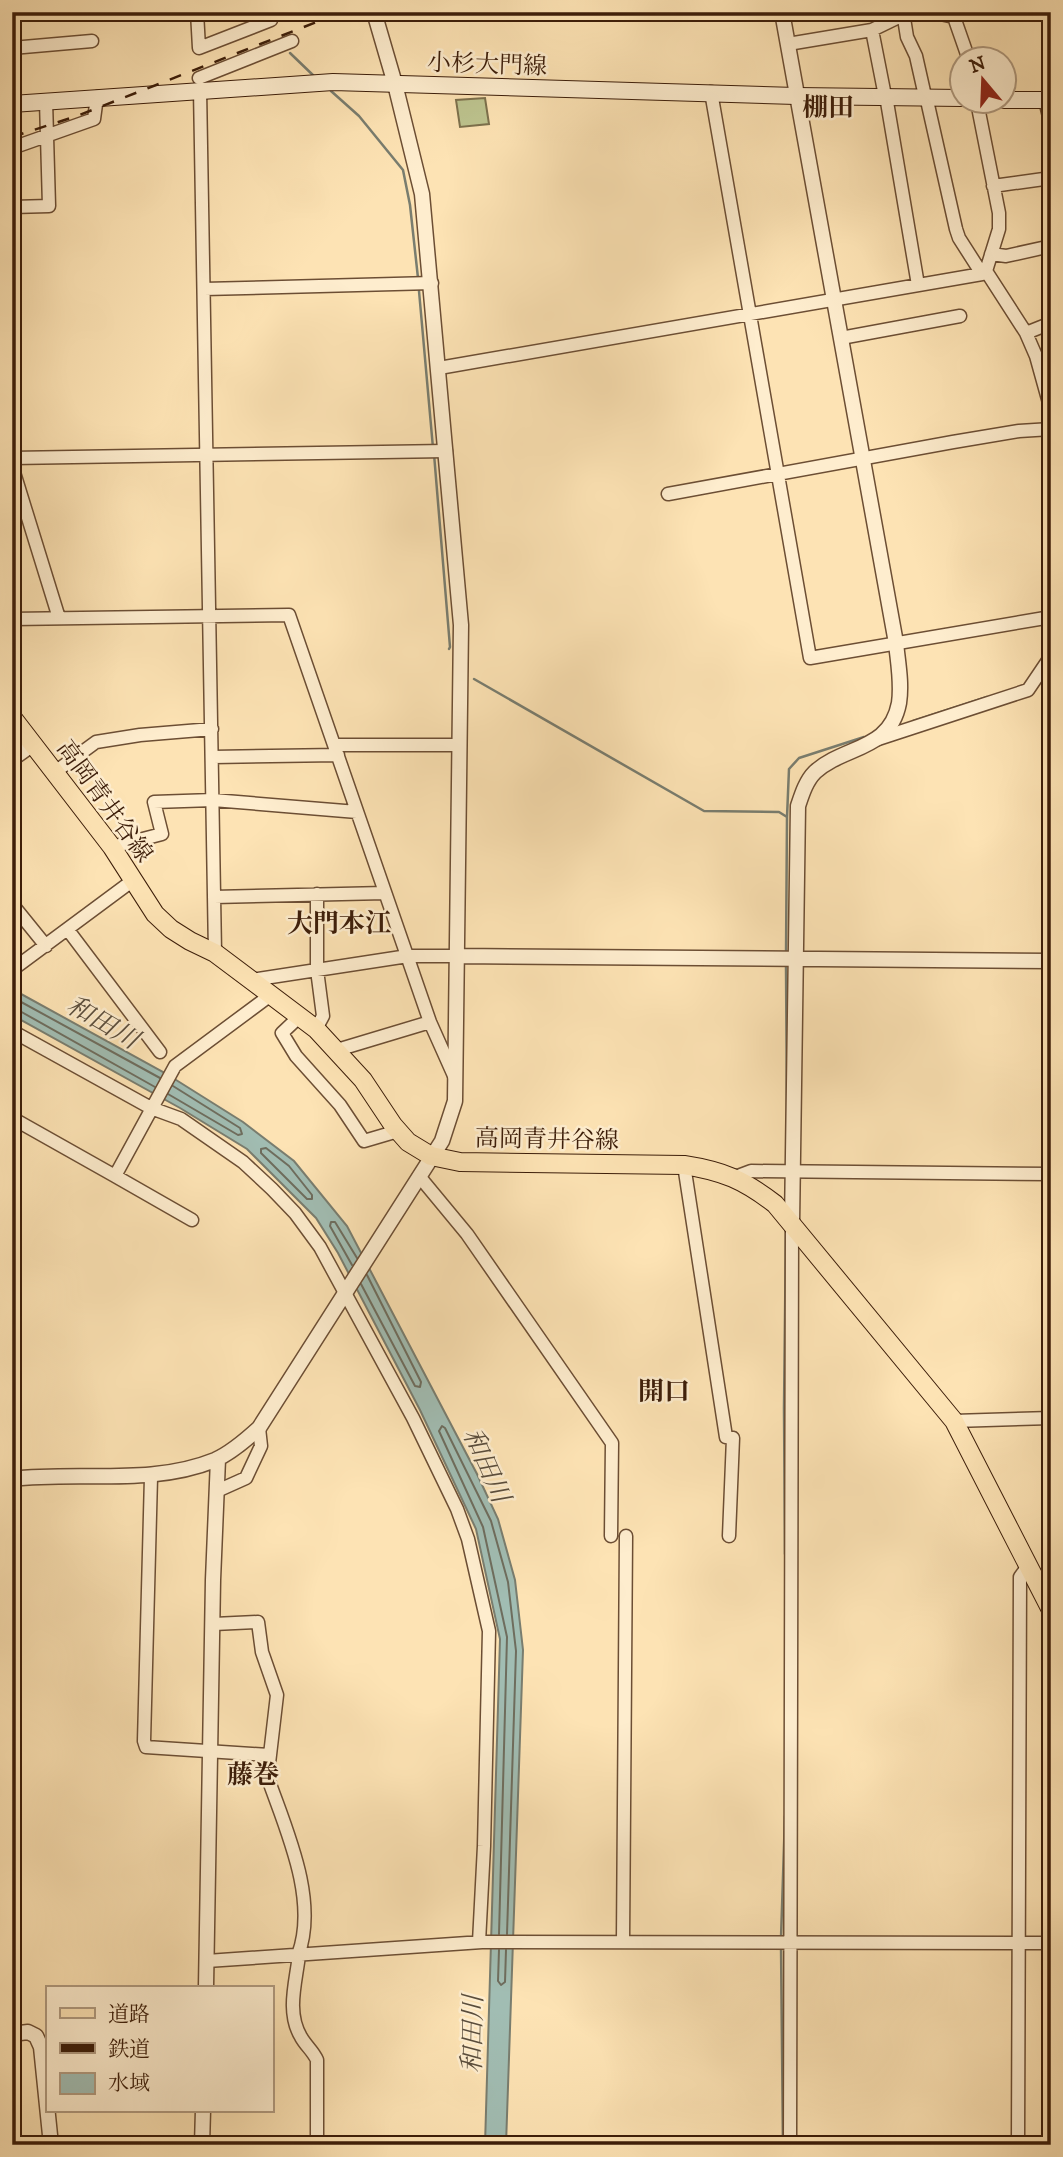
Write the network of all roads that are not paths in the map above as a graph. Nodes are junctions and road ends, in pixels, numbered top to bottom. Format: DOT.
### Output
graph roads {
  1 [pos="197,12"];
  2 [pos="373,12"];
  3 [pos="782,12"];
  4 [pos="931,12"];
  5 [pos="905,13"];
  6 [pos="271,20"];
  7 [pos="873,30"];
  8 [pos="92,41"];
  9 [pos="292,41"];
  10 [pos="788,44"];
  11 [pos="964,46"];
  12 [pos="12,48"];
  13 [pos="200,84"];
  14 [pos="395,84"];
  15 [pos="711,92"];
  16 [pos="796,96"];
  17 [pos="885,96"];
  18 [pos="925,96"];
  19 [pos="97,97"];
  20 [pos="948,97"];
  21 [pos="1018,100"];
  22 [pos="1048,100"];
  23 [pos="46,101"];
  24 [pos="12,104"];
  25 [pos="980,116"];
  26 [pos="1051,125"];
  27 [pos="48,135"];
  28 [pos="12,148"];
  29 [pos="1051,178"];
  30 [pos="993,186"];
  31 [pos="12,207"];
  32 [pos="1051,246"];
  33 [pos="991,254"];
  34 [pos="984,272"];
  35 [pos="432,283"];
  36 [pos="918,285"];
  37 [pos="204,289"];
  38 [pos="834,299"];
  39 [pos="751,313"];
  40 [pos="960,316"];
  41 [pos="1051,323"];
  42 [pos="1026,333"];
  43 [pos="841,338"];
  44 [pos="439,368"];
  45 [pos="1051,410"];
  46 [pos="1051,429"];
  47 [pos="446,451"];
  48 [pos="205,454"];
  49 [pos="12,458"];
  50 [pos="863,459"];
  51 [pos="12,467"];
  52 [pos="779,473"];
  53 [pos="668,494"];
  54 [pos="210,616"];
  55 [pos="1051,617"];
  56 [pos="59,618"];
  57 [pos="12,619"];
  58 [pos="896,643"];
  59 [pos="1051,656"];
  60 [pos="12,718"];
  61 [pos="212,729"];
  62 [pos="878,739"];
  63 [pos="33,744"];
  64 [pos="460,745"];
  65 [pos="337,750"];
  66 [pos="213,757"];
  67 [pos="12,759"];
  68 [pos="55,772"];
  69 [pos="213,800"];
  70 [pos="357,812"];
  71 [pos="112,847"];
  72 [pos="132,881"];
  73 [pos="385,893"];
  74 [pos="317,894"];
  75 [pos="214,897"];
  76 [pos="12,904"];
  77 [pos="24,920"];
  78 [pos="12,930"];
  79 [pos="68,930"];
  80 [pos="46,946"];
  81 [pos="215,953"];
  82 [pos="458,956"];
  83 [pos="408,957"];
  84 [pos="796,959"];
  85 [pos="1051,961"];
  86 [pos="12,970"];
  87 [pos="317,970"];
  88 [pos="252,980"];
  89 [pos="272,994"];
  90 [pos="300,1016"];
  91 [pos="430,1022"];
  92 [pos="316,1029"];
  93 [pos="12,1031"];
  94 [pos="337,1051"];
  95 [pos="160,1052"];
  96 [pos="456,1080"];
  97 [pos="151,1108"];
  98 [pos="12,1118"];
  99 [pos="398,1131"];
  100 [pos="431,1156"];
  101 [pos="684,1165"];
  102 [pos="794,1172"];
  103 [pos="1051,1174"];
  104 [pos="115,1176"];
  105 [pos="419,1176"];
  106 [pos="735,1177"];
  107 [pos="192,1220"];
  108 [pos="792,1224"];
  109 [pos="345,1293"];
  110 [pos="1051,1418"];
  111 [pos="954,1421"];
  112 [pos="259,1428"];
  113 [pos="218,1459"];
  114 [pos="151,1477"];
  115 [pos="12,1479"];
  116 [pos="217,1491"];
  117 [pos="611,1536"];
  118 [pos="626,1536"];
  119 [pos="729,1536"];
  120 [pos="1028,1566"];
  121 [pos="1051,1610"];
  122 [pos="214,1624"];
  123 [pos="210,1750"];
  124 [pos="269,1755"];
  125 [pos="623,1941"];
  126 [pos="790,1941"];
  127 [pos="480,1942"];
  128 [pos="1019,1943"];
  129 [pos="1051,1943"];
  130 [pos="299,1955"];
  131 [pos="207,1961"];
  132 [pos="206,1986"];
  133 [pos="12,2034"];
  134 [pos="46,2096"];
  135 [pos="48,2112"];
  136 [pos="203,2112"];
  137 [pos="51,2145"];
  138 [pos="202,2145"];
  139 [pos="317,2145"];
  140 [pos="790,2145"];
  141 [pos="1018,2145"];
  1 -- 6 [label="street"];
  2 -- 14 [label="street"];
  3 -- 10 [label="street"];
  4 -- 11 [label="street"];
  5 -- 7 [label="street"];
  5 -- 18 [label="street"];
  7 -- 10 [label="street"];
  7 -- 17 [label="street"];
  8 -- 12 [label="street"];
  9 -- 13 [label="street"];
  10 -- 16 [label="street"];
  13 -- 14 [label="main road, 小杉大門線"];
  13 -- 19 [label="main road, 小杉大門線"];
  13 -- 37 [label="street"];
  14 -- 15 [label="main road, 小杉大門線"];
  14 -- 35 [label="street"];
  15 -- 16 [label="main road, 小杉大門線"];
  15 -- 39 [label="street"];
  16 -- 17 [label="main road, 小杉大門線"];
  16 -- 38 [label="street"];
  17 -- 18 [label="main road, 小杉大門線"];
  17 -- 36 [label="street"];
  18 -- 20 [label="main road, 小杉大門線"];
  18 -- 34 [label="street"];
  19 -- 23 [label="main road, 小杉大門線"];
  19 -- 27 [label="street"];
  21 -- 22 [label="main road"];
  22 -- 26 [label="street"];
  23 -- 24 [label="main road, 小杉大門線"];
  23 -- 27 [label="street"];
  25 -- 30 [label="street"];
  27 -- 28 [label="street"];
  27 -- 31 [label="street"];
  29 -- 30 [label="street"];
  30 -- 33 [label="street"];
  32 -- 33 [label="street"];
  33 -- 34 [label="street"];
  34 -- 36 [label="street"];
  34 -- 42 [label="street"];
  35 -- 37 [label="street"];
  35 -- 44 [label="street"];
  36 -- 38 [label="street"];
  37 -- 48 [label="street"];
  38 -- 39 [label="street"];
  38 -- 43 [label="street"];
  39 -- 44 [label="street"];
  39 -- 52 [label="street"];
  40 -- 43 [label="street"];
  41 -- 42 [label="street"];
  42 -- 45 [label="street"];
  43 -- 50 [label="street"];
  44 -- 47 [label="street"];
  46 -- 50 [label="street"];
  47 -- 48 [label="street"];
  47 -- 64 [label="street"];
  48 -- 49 [label="street"];
  48 -- 54 [label="street"];
  50 -- 52 [label="street"];
  50 -- 58 [label="street"];
  51 -- 56 [label="street"];
  52 -- 53 [label="street"];
  52 -- 58 [label="street"];
  54 -- 56 [label="street"];
  54 -- 61 [label="street"];
  54 -- 65 [label="street"];
  55 -- 58 [label="street"];
  56 -- 57 [label="street"];
  58 -- 62 [label="street"];
  59 -- 62 [label="street"];
  60 -- 63 [label="main road, 高岡青井谷線"];
  61 -- 66 [label="street"];
  61 -- 68 [label="street"];
  62 -- 84 [label="street"];
  63 -- 67 [label="street"];
  63 -- 68 [label="main road, 高岡青井谷線"];
  64 -- 65 [label="street"];
  64 -- 82 [label="street"];
  65 -- 66 [label="street"];
  65 -- 70 [label="street"];
  66 -- 69 [label="street"];
  68 -- 71 [label="main road, 高岡青井谷線"];
  69 -- 70 [label="street"];
  69 -- 71 [label="street"];
  69 -- 75 [label="street"];
  70 -- 73 [label="street"];
  71 -- 72 [label="main road, 高岡青井谷線"];
  72 -- 79 [label="street"];
  72 -- 81 [label="main road, 高岡青井谷線"];
  73 -- 74 [label="street"];
  73 -- 83 [label="street"];
  74 -- 75 [label="street"];
  74 -- 87 [label="street"];
  75 -- 81 [label="street"];
  76 -- 77 [label="street"];
  77 -- 78 [label="street"];
  77 -- 80 [label="street"];
  79 -- 80 [label="street"];
  79 -- 95 [label="street"];
  80 -- 86 [label="street"];
  81 -- 88 [label="main road, 高岡青井谷線"];
  82 -- 83 [label="street"];
  82 -- 84 [label="street"];
  82 -- 96 [label="street"];
  83 -- 87 [label="street"];
  83 -- 91 [label="street"];
  84 -- 85 [label="street"];
  84 -- 102 [label="street"];
  87 -- 88 [label="street"];
  87 -- 92 [label="street"];
  88 -- 89 [label="main road, 高岡青井谷線"];
  89 -- 90 [label="main road, 高岡青井谷線"];
  89 -- 97 [label="street"];
  90 -- 92 [label="main road, 高岡青井谷線"];
  90 -- 99 [label="street"];
  91 -- 94 [label="street"];
  91 -- 96 [label="street"];
  92 -- 94 [label="main road, 高岡青井谷線"];
  93 -- 97 [label="street"];
  94 -- 99 [label="main road, 高岡青井谷線"];
  96 -- 100 [label="street"];
  97 -- 104 [label="street"];
  97 -- 109 [label="street"];
  98 -- 104 [label="street"];
  99 -- 100 [label="main road, 高岡青井谷線"];
  100 -- 101 [label="main road, 高岡青井谷線"];
  100 -- 105 [label="street"];
  101 -- 106 [label="main road, 高岡青井谷線"];
  101 -- 119 [label="street"];
  102 -- 103 [label="street"];
  102 -- 106 [label="street"];
  102 -- 108 [label="street"];
  104 -- 107 [label="street"];
  105 -- 109 [label="street"];
  105 -- 117 [label="street"];
  106 -- 108 [label="main road, 高岡青井谷線"];
  108 -- 111 [label="main road, 高岡青井谷線"];
  108 -- 126 [label="street"];
  109 -- 112 [label="street"];
  109 -- 127 [label="street"];
  110 -- 111 [label="street"];
  111 -- 120 [label="main road, 高岡青井谷線"];
  112 -- 113 [label="street"];
  112 -- 116 [label="street"];
  113 -- 115 [label="street"];
  113 -- 116 [label="street"];
  114 -- 123 [label="street"];
  116 -- 122 [label="street"];
  118 -- 125 [label="street"];
  120 -- 121 [label="main road, 高岡青井谷線"];
  120 -- 128 [label="street"];
  122 -- 123 [label="street"];
  122 -- 124 [label="street"];
  123 -- 124 [label="street"];
  123 -- 131 [label="street"];
  124 -- 130 [label="street"];
  125 -- 126 [label="street"];
  125 -- 127 [label="street"];
  126 -- 128 [label="street"];
  126 -- 140 [label="street"];
  127 -- 130 [label="street"];
  128 -- 129 [label="street"];
  128 -- 141 [label="street"];
  130 -- 131 [label="street"];
  130 -- 139 [label="street"];
  131 -- 132 [label="street"];
  133 -- 134 [label="street"];
  135 -- 137 [label="street"];
  136 -- 138 [label="street"];
}
